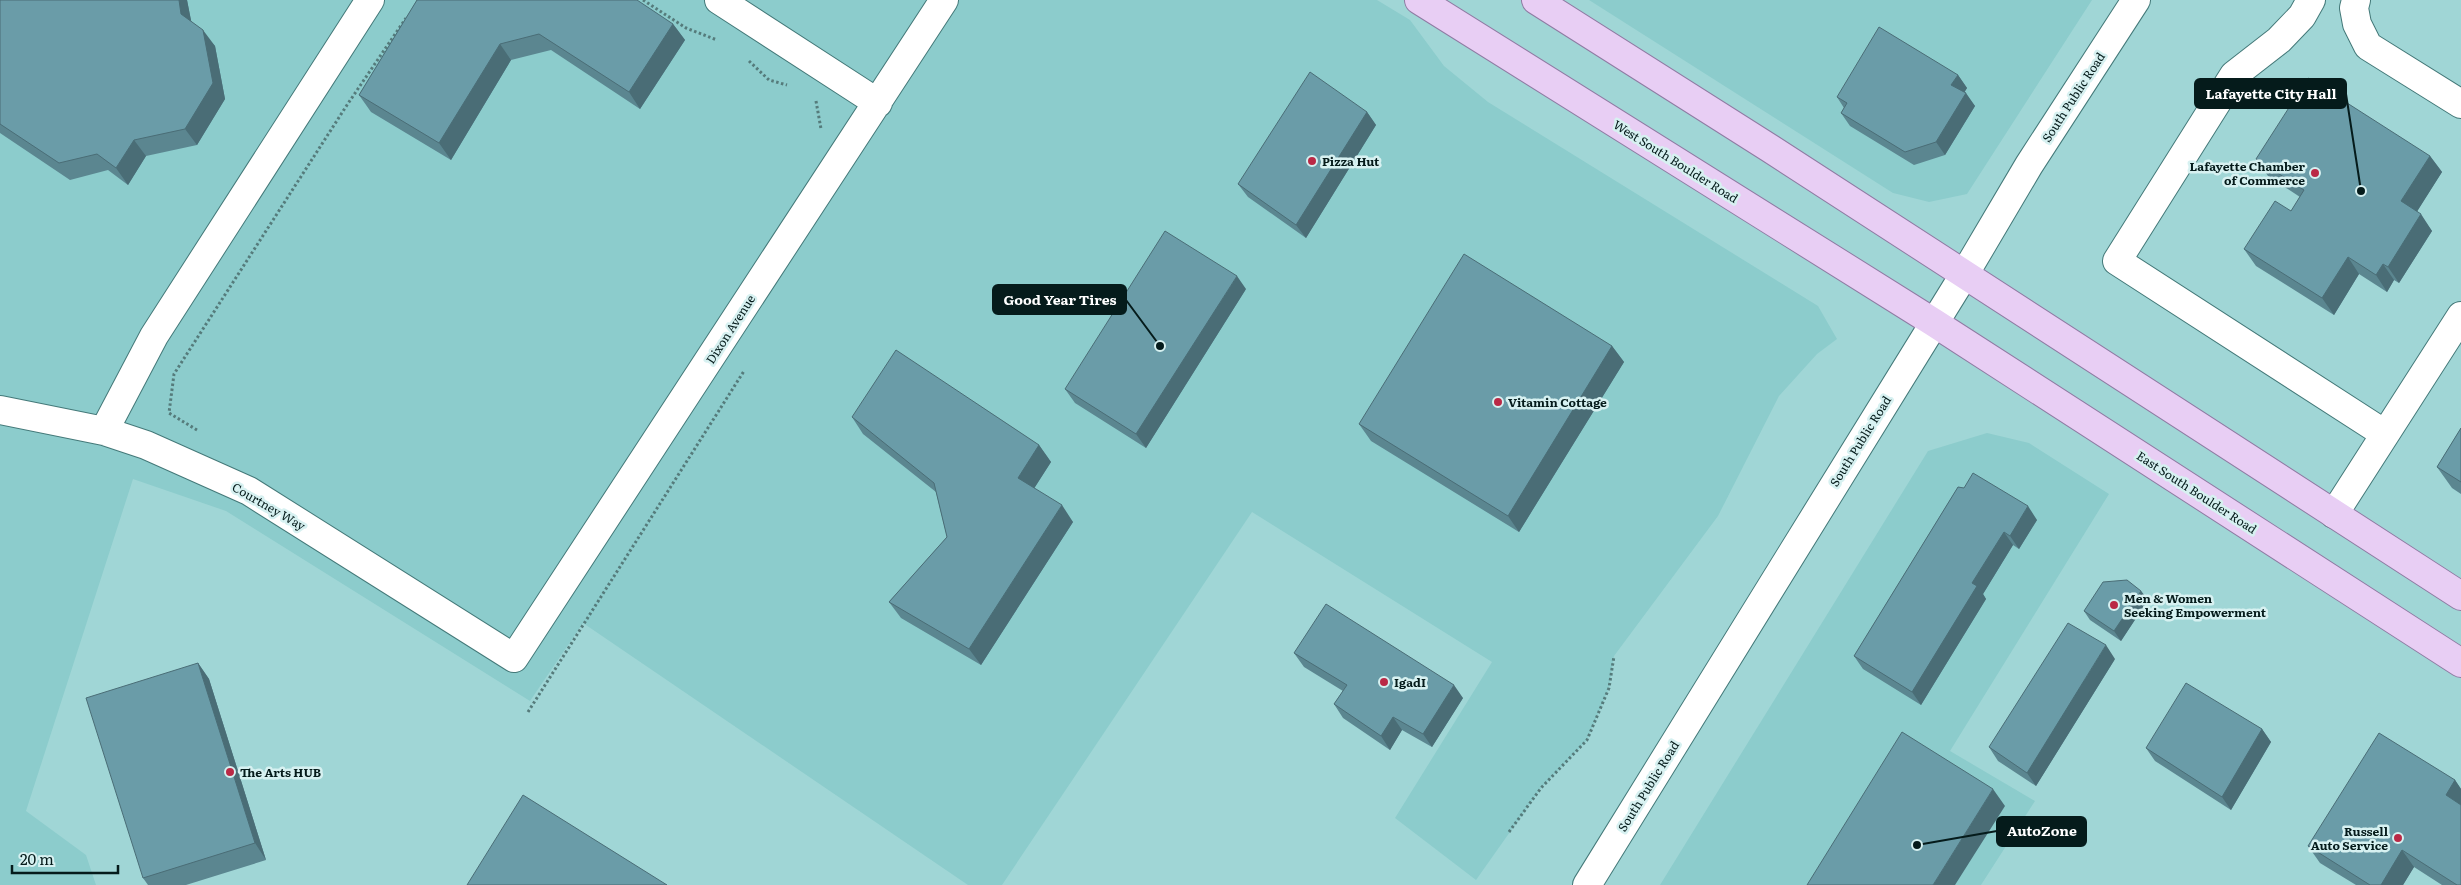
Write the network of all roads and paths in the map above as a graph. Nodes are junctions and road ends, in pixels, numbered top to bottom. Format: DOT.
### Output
graph roads {
  1 [pos="370,0"];
  2 [pos="643,0"];
  3 [pos="719,0"];
  4 [pos="944,0"];
  5 [pos="1419,0"];
  6 [pos="1536,0"];
  7 [pos="2136,0"];
  8 [pos="2311,0"];
  9 [pos="2356,0"];
  10 [pos="407,16"];
  11 [pos="724,42"];
  12 [pos="747,59"];
  13 [pos="788,86"];
  14 [pos="815,94"];
  15 [pos="878,104"];
  16 [pos="2461,104"];
  17 [pos="822,136"];
  18 [pos="1964,275"];
  19 [pos="2461,316"];
  20 [pos="1934,322"];
  21 [pos="744,372"];
  22 [pos="0,410"];
  23 [pos="104,431"];
  24 [pos="201,432"];
  25 [pos="2385,434"];
  26 [pos="2334,514"];
  27 [pos="2461,596"];
  28 [pos="1614,656"];
  29 [pos="514,658"];
  30 [pos="2461,663"];
  31 [pos="528,712"];
  32 [pos="1509,832"];
  33 [pos="1587,885"];
  1 -- 23 [label="street"];
  2 -- 11 [label="path"];
  3 -- 15 [label="street"];
  4 -- 15 [label="street, Dixon Avenue"];
  5 -- 20 [label="main road, West South Boulder Road"];
  6 -- 18 [label="main road"];
  7 -- 18 [label="street, South Public Road"];
  8 -- 25 [label="street"];
  9 -- 16 [label="street"];
  10 -- 24 [label="path"];
  12 -- 13 [label="path"];
  14 -- 17 [label="path"];
  15 -- 29 [label="street, Dixon Avenue"];
  18 -- 20 [label="street, South Public Road"];
  18 -- 26 [label="main road"];
  19 -- 25 [label="street"];
  20 -- 30 [label="main road, East South Boulder Road"];
  20 -- 33 [label="street, South Public Road"];
  21 -- 31 [label="path"];
  22 -- 23 [label="street, Courtney Way"];
  23 -- 29 [label="street, Courtney Way"];
  25 -- 26 [label="street"];
  26 -- 27 [label="main road"];
  28 -- 32 [label="path"];
}
